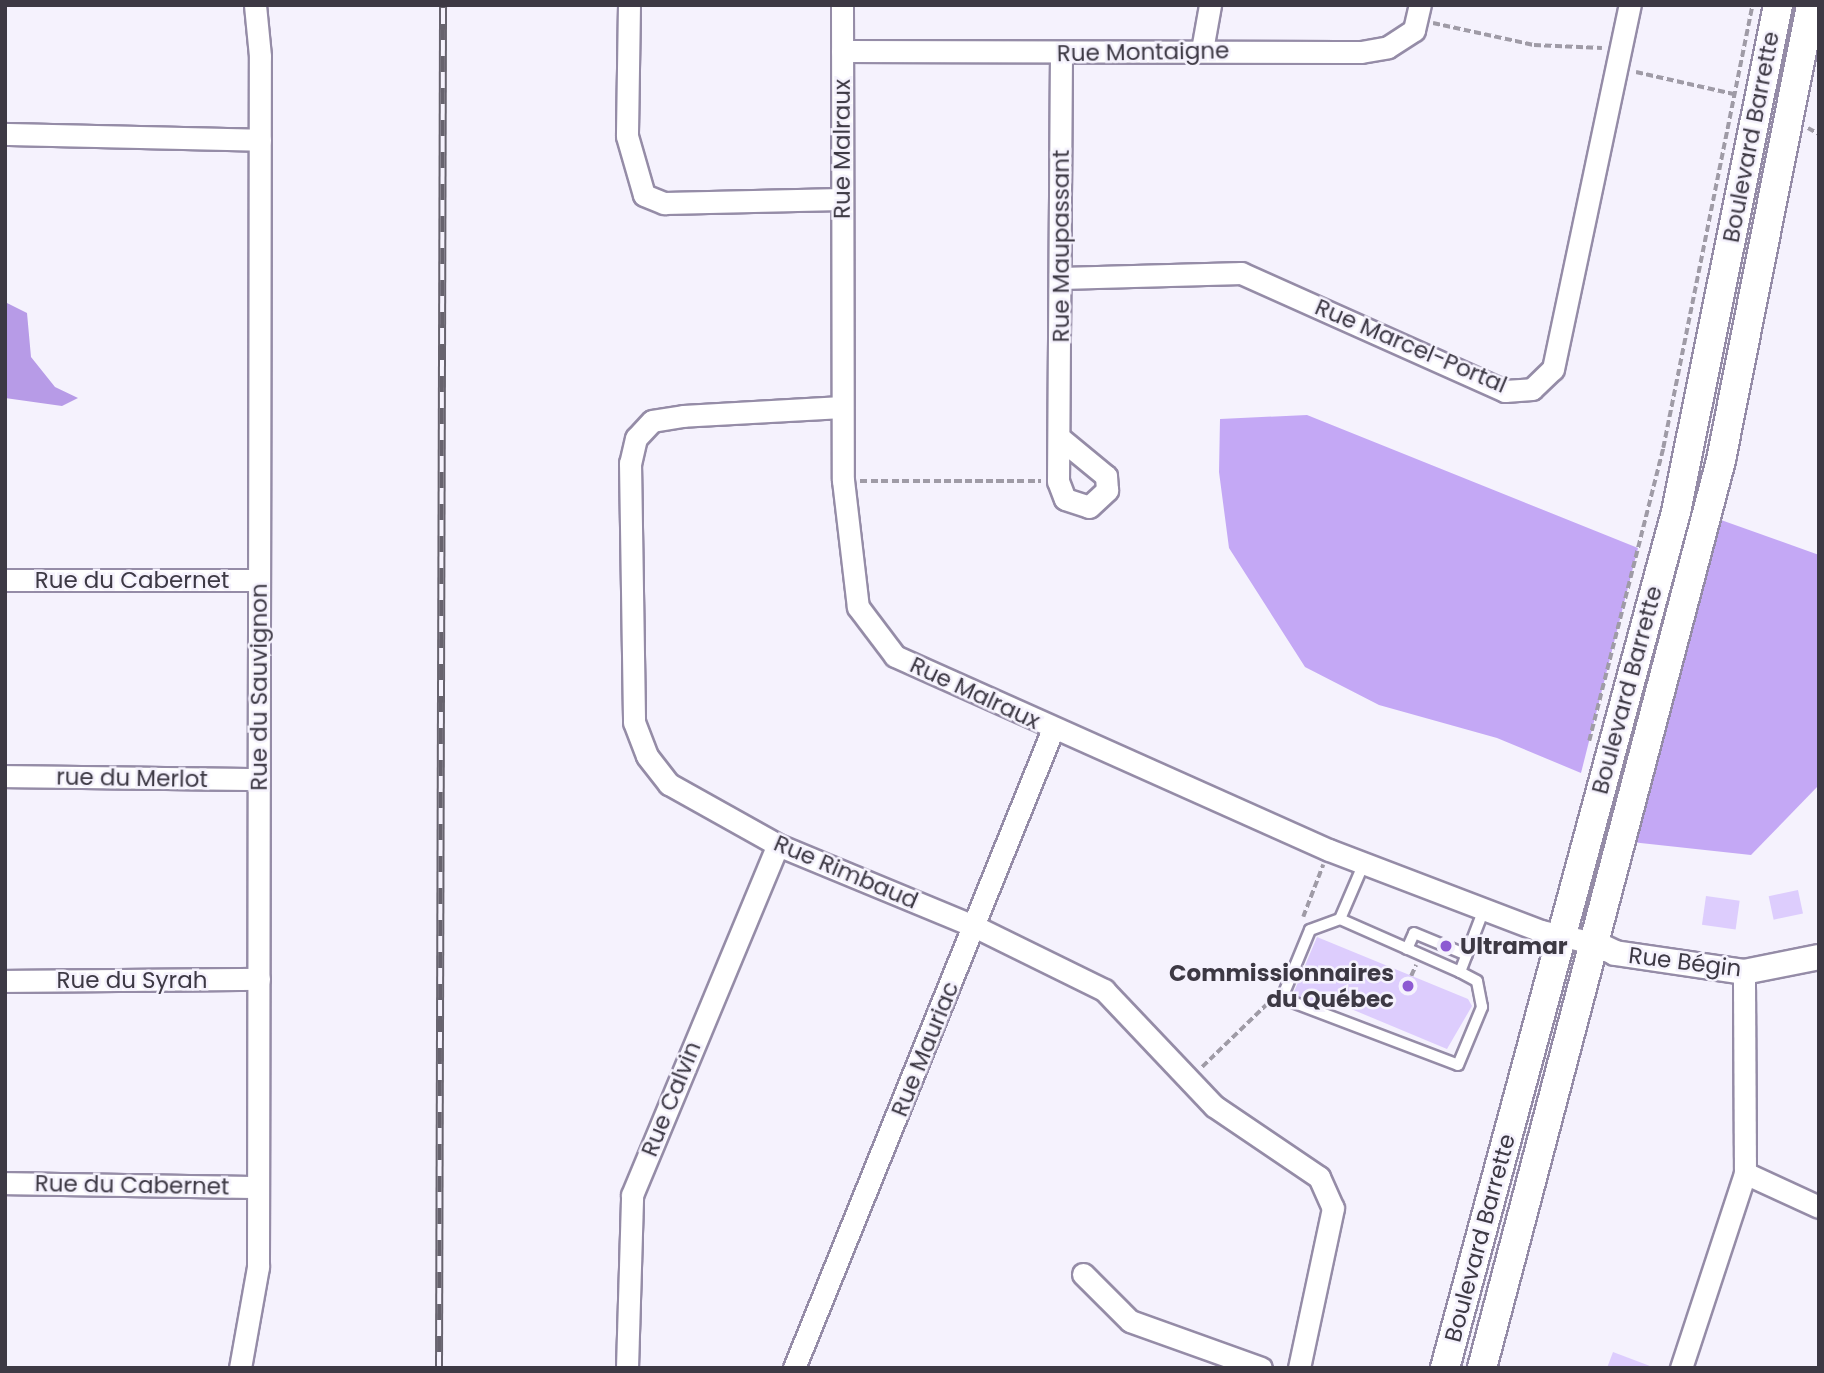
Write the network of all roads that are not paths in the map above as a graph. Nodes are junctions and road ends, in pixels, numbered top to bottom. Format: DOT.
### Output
graph roads {
  1 [pos="255,5"];
  2 [pos="629,5"];
  3 [pos="842,5"];
  4 [pos="1210,5"];
  5 [pos="1630,5"];
  6 [pos="1778,5"];
  7 [pos="1811,5"];
  8 [pos="1419,13"];
  9 [pos="1202,50"];
  10 [pos="842,51"];
  11 [pos="1061,53"];
  12 [pos="5,134"];
  13 [pos="260,140"];
  14 [pos="842,199"];
  15 [pos="1062,278"];
  16 [pos="842,407"];
  17 [pos="1061,439"];
  18 [pos="5,580"];
  19 [pos="259,580"];
  20 [pos="1053,729"];
  21 [pos="5,776"];
  22 [pos="259,779"];
  23 [pos="778,845"];
  24 [pos="1364,863"];
  25 [pos="1484,909"];
  26 [pos="1340,919"];
  27 [pos="975,927"];
  28 [pos="1558,936"];
  29 [pos="1594,943"];
  30 [pos="1407,949"];
  31 [pos="1467,954"];
  32 [pos="1819,957"];
  33 [pos="1460,972"];
  34 [pos="1744,972"];
  35 [pos="259,979"];
  36 [pos="5,981"];
  37 [pos="1745,1173"];
  38 [pos="5,1183"];
  39 [pos="258,1187"];
  40 [pos="1819,1206"];
  41 [pos="1083,1274"];
  42 [pos="240,1368"];
  43 [pos="627,1368"];
  44 [pos="794,1368"];
  45 [pos="1261,1368"];
  46 [pos="1298,1368"];
  47 [pos="1445,1368"];
  48 [pos="1482,1368"];
  49 [pos="1681,1368"];
  1 -- 13 [label="street, Rue du Sauvignon"];
  2 -- 14 [label="street"];
  3 -- 10 [label="street, Rue Malraux"];
  4 -- 9 [label="street"];
  5 -- 15 [label="street, Rue Marcel-Portal"];
  6 -- 28 [label="main road, Boulevard Barrette"];
  7 -- 29 [label="main road, Boulevard Barrette"];
  8 -- 9 [label="street, Rue Montaigne"];
  9 -- 11 [label="street, Rue Montaigne"];
  10 -- 11 [label="street, Rue Montaigne"];
  10 -- 14 [label="street, Rue Malraux"];
  11 -- 15 [label="street, Rue Maupassant"];
  12 -- 13 [label="street"];
  13 -- 19 [label="street, Rue du Sauvignon"];
  14 -- 16 [label="street, Rue Malraux"];
  15 -- 17 [label="street, Rue Maupassant"];
  16 -- 20 [label="street, Rue Malraux"];
  16 -- 23 [label="street, Rue Rimbaud"];
  17 -- 17 [label="street, Rue Maupassant"];
  18 -- 19 [label="street, Rue du Cabernet"];
  19 -- 22 [label="street, Rue du Sauvignon"];
  20 -- 24 [label="street, Rue Malraux"];
  20 -- 27 [label="street, Rue Mauriac"];
  21 -- 22 [label="street, rue du Merlot"];
  22 -- 35 [label="street, Rue du Sauvignon"];
  23 -- 27 [label="street, Rue Rimbaud"];
  23 -- 43 [label="street, Rue Calvin"];
  24 -- 25 [label="street, Rue Malraux"];
  24 -- 26 [label="lane"];
  25 -- 28 [label="street, Rue Malraux"];
  25 -- 31 [label="lane"];
  26 -- 30 [label="lane"];
  26 -- 33 [label="lane"];
  27 -- 44 [label="street, Rue Mauriac"];
  27 -- 46 [label="street, Rue Rimbaud"];
  28 -- 29 [label="street, Rue Malraux"];
  28 -- 47 [label="main road, Boulevard Barrette"];
  29 -- 34 [label="street, Rue Bégin"];
  29 -- 48 [label="main road, Boulevard Barrette"];
  30 -- 31 [label="lane"];
  30 -- 33 [label="lane"];
  31 -- 33 [label="lane"];
  32 -- 34 [label="street, Rue Bégin"];
  34 -- 37 [label="street"];
  35 -- 36 [label="street, Rue du Syrah"];
  35 -- 39 [label="street, Rue du Sauvignon"];
  37 -- 40 [label="street"];
  37 -- 49 [label="street"];
  38 -- 39 [label="street, Rue du Cabernet"];
  39 -- 42 [label="street, Rue du Sauvignon"];
  41 -- 45 [label="street"];
}
